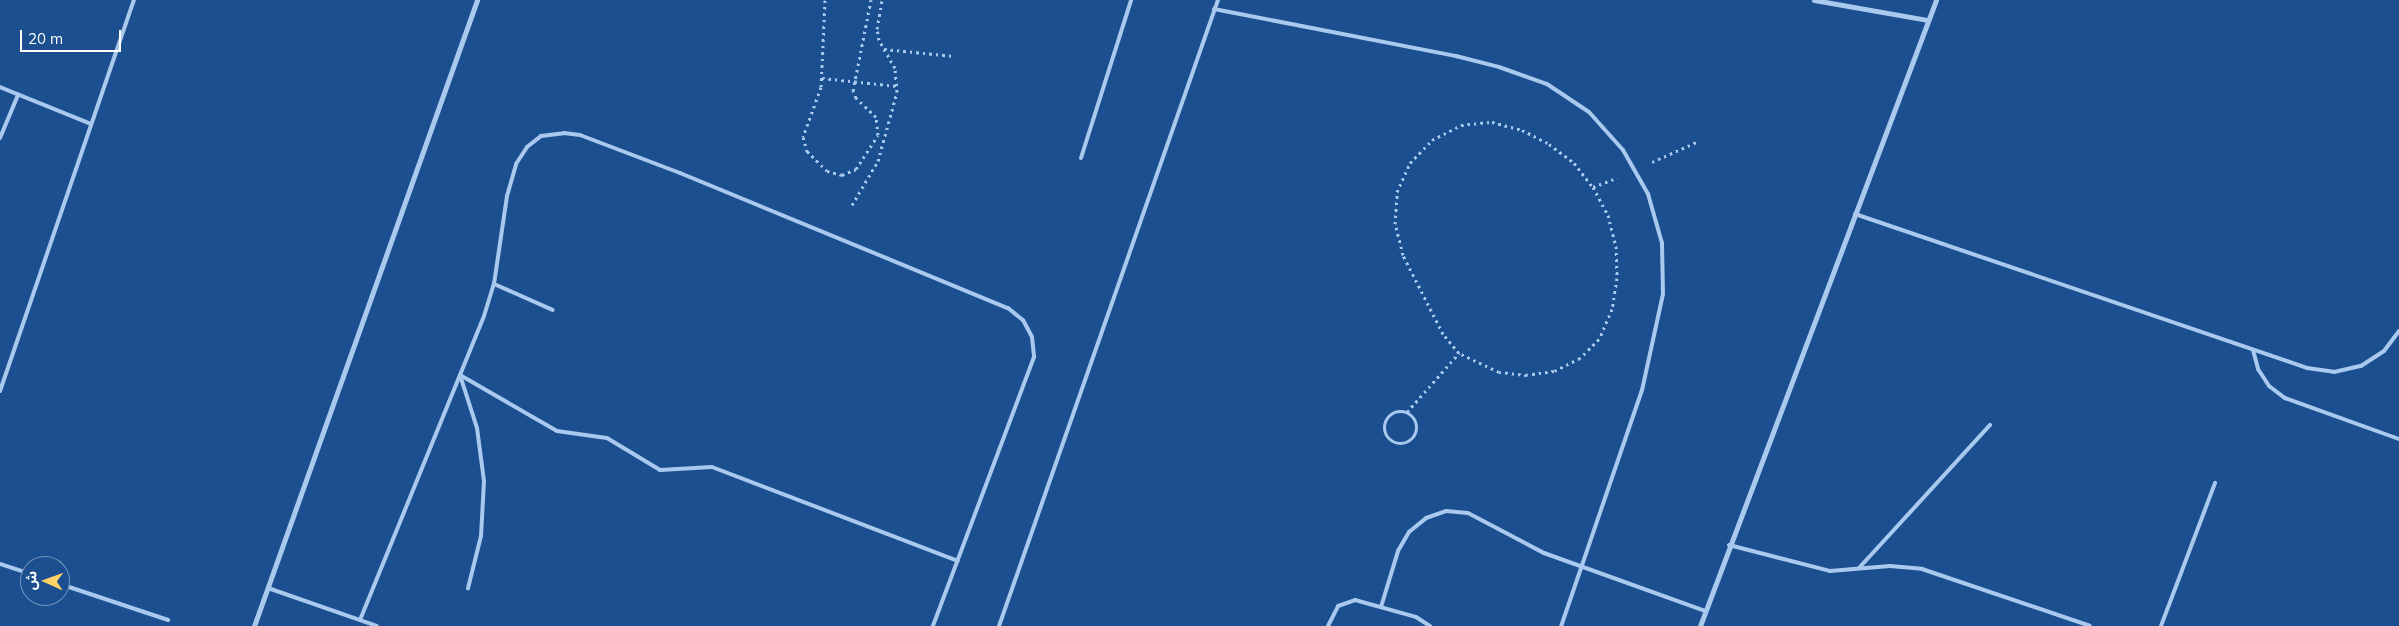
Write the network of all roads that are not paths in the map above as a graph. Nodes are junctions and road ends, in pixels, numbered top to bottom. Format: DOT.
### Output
graph roads {
  1 [pos="134,0"];
  2 [pos="477,0"];
  3 [pos="1131,0"];
  4 [pos="1218,0"];
  5 [pos="1814,0"];
  6 [pos="1936,0"];
  7 [pos="1214,9"];
  8 [pos="1928,20"];
  9 [pos="0,87"];
  10 [pos="18,95"];
  11 [pos="91,124"];
  12 [pos="0,138"];
  13 [pos="1081,158"];
  14 [pos="1856,214"];
  15 [pos="494,284"];
  16 [pos="553,310"];
  17 [pos="2399,331"];
  18 [pos="2254,350"];
  19 [pos="460,375"];
  20 [pos="0,392"];
  21 [pos="1990,425"];
  22 [pos="2399,439"];
  23 [pos="2215,483"];
  24 [pos="1729,545"];
  25 [pos="958,561"];
  26 [pos="0,564"];
  27 [pos="1582,566"];
  28 [pos="1859,568"];
  29 [pos="20,571"];
  30 [pos="70,587"];
  31 [pos="268,588"];
  32 [pos="468,588"];
  33 [pos="1381,606"];
  34 [pos="1705,611"];
  35 [pos="168,620"];
  36 [pos="360,620"];
  37 [pos="254,626"];
  38 [pos="376,626"];
  39 [pos="933,626"];
  40 [pos="999,626"];
  41 [pos="1328,626"];
  42 [pos="1430,626"];
  43 [pos="1561,626"];
  44 [pos="1700,626"];
  45 [pos="2090,626"];
  46 [pos="2161,626"];
  1 -- 11 [label="lane"];
  2 -- 31 [label="street"];
  3 -- 13 [label="lane"];
  4 -- 7 [label="lane"];
  5 -- 8 [label="street"];
  6 -- 8 [label="street"];
  7 -- 27 [label="lane"];
  7 -- 40 [label="lane"];
  8 -- 14 [label="street"];
  9 -- 10 [label="lane"];
  10 -- 11 [label="lane"];
  10 -- 12 [label="lane"];
  11 -- 20 [label="lane"];
  14 -- 18 [label="lane"];
  14 -- 24 [label="street"];
  15 -- 16 [label="lane"];
  15 -- 19 [label="lane"];
  15 -- 25 [label="lane"];
  17 -- 18 [label="lane"];
  18 -- 22 [label="lane"];
  19 -- 25 [label="lane"];
  19 -- 32 [label="lane"];
  19 -- 36 [label="lane"];
  21 -- 28 [label="lane"];
  23 -- 46 [label="lane"];
  24 -- 28 [label="lane"];
  24 -- 34 [label="street"];
  25 -- 39 [label="lane"];
  26 -- 29 [label="lane"];
  27 -- 33 [label="lane"];
  27 -- 34 [label="lane"];
  27 -- 43 [label="lane"];
  28 -- 45 [label="lane"];
  30 -- 35 [label="lane"];
  31 -- 36 [label="lane"];
  31 -- 37 [label="street"];
  33 -- 41 [label="lane"];
  33 -- 42 [label="lane"];
  34 -- 44 [label="street"];
  36 -- 38 [label="lane"];
}
